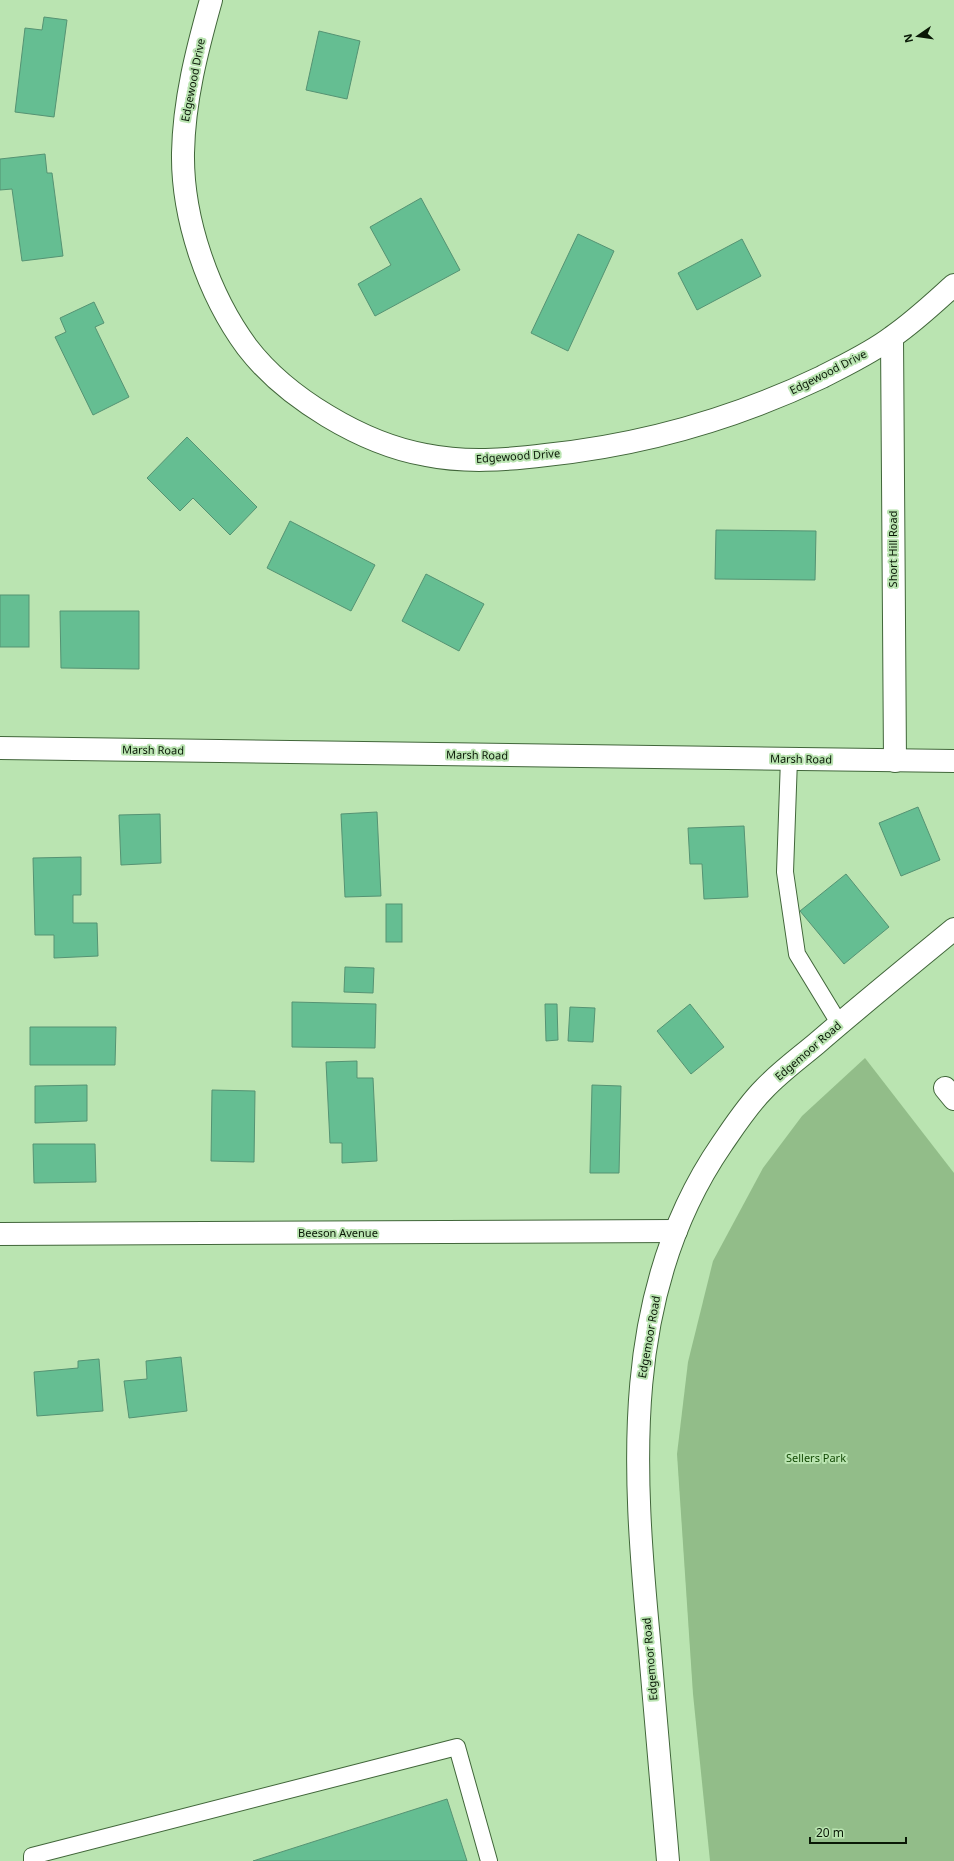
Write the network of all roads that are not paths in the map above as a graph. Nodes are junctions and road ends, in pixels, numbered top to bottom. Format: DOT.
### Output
graph roads {
  1 [pos="211,0"];
  2 [pos="954,286"];
  3 [pos="892,338"];
  4 [pos="0,748"];
  5 [pos="789,759"];
  6 [pos="895,761"];
  7 [pos="954,761"];
  8 [pos="954,929"];
  9 [pos="839,1023"];
  10 [pos="676,1231"];
  11 [pos="0,1234"];
  12 [pos="32,1861"];
  13 [pos="489,1861"];
  14 [pos="668,1861"];
  1 -- 3 [label="street, Edgewood Drive"];
  2 -- 3 [label="street, Edgewood Drive"];
  3 -- 6 [label="street, Short Hill Road"];
  4 -- 5 [label="street, Marsh Road"];
  5 -- 6 [label="street, Marsh Road"];
  5 -- 9 [label="lane"];
  6 -- 7 [label="street, Marsh Road"];
  8 -- 9 [label="street, Edgemoor Road"];
  9 -- 10 [label="street, Edgemoor Road"];
  10 -- 11 [label="street, Beeson Avenue"];
  10 -- 14 [label="street, Edgemoor Road"];
  12 -- 13 [label="lane"];
}
